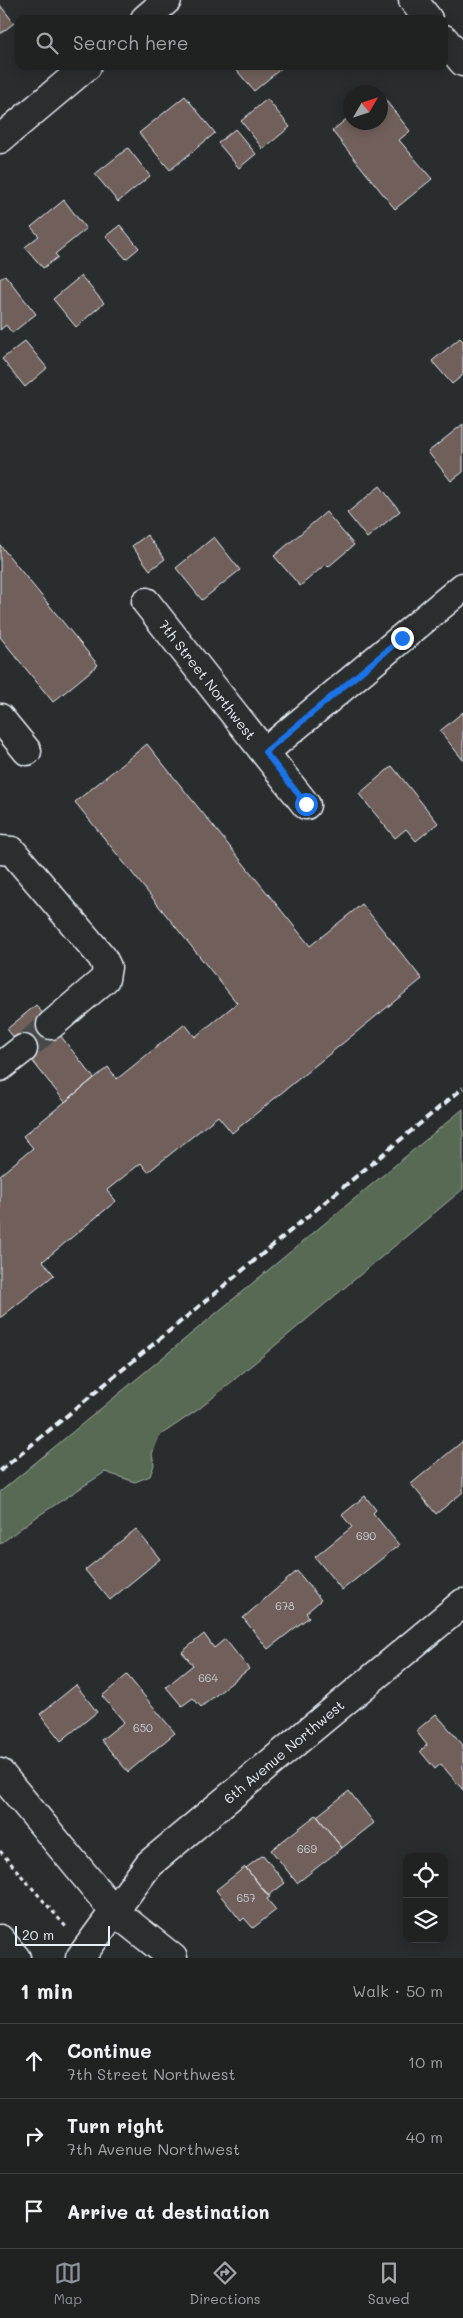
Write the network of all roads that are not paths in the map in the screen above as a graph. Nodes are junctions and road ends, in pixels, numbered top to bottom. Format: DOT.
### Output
graph roads {
  1 [pos="167,0"];
  2 [pos="413,0"];
  3 [pos="150,15"];
  4 [pos="425,15"];
  5 [pos="448,44"];
  6 [pos="463,62"];
  7 [pos="82,70"];
  8 [pos="0,139"];
  9 [pos="463,587"];
  10 [pos="146,602"];
  11 [pos="0,718"];
  12 [pos="27,751"];
  13 [pos="265,752"];
  14 [pos="306,804"];
  15 [pos="0,850"];
  16 [pos="51,1026"];
  17 [pos="22,1049"];
  18 [pos="0,1067"];
  19 [pos="463,1603"];
  20 [pos="0,1773"];
  21 [pos="114,1911"];
  22 [pos="0,1939"];
  23 [pos="16,1958"];
  24 [pos="80,1958"];
  25 [pos="173,1958"];
  1 -- 3 [label="street"];
  2 -- 4 [label="street"];
  5 -- 6 [label="street"];
  7 -- 8 [label="street"];
  9 -- 13 [label="street"];
  10 -- 13 [label="street, 7th Street Northwest"];
  11 -- 12 [label="street"];
  13 -- 14 [label="street, 7th Street Northwest"];
  15 -- 16 [label="street"];
  17 -- 18 [label="street"];
  19 -- 21 [label="street, 6th Avenue Northwest"];
  20 -- 21 [label="street"];
  21 -- 24 [label="street, 6th Avenue Northwest"];
  21 -- 25 [label="street"];
  22 -- 23 [label="street"];
}
